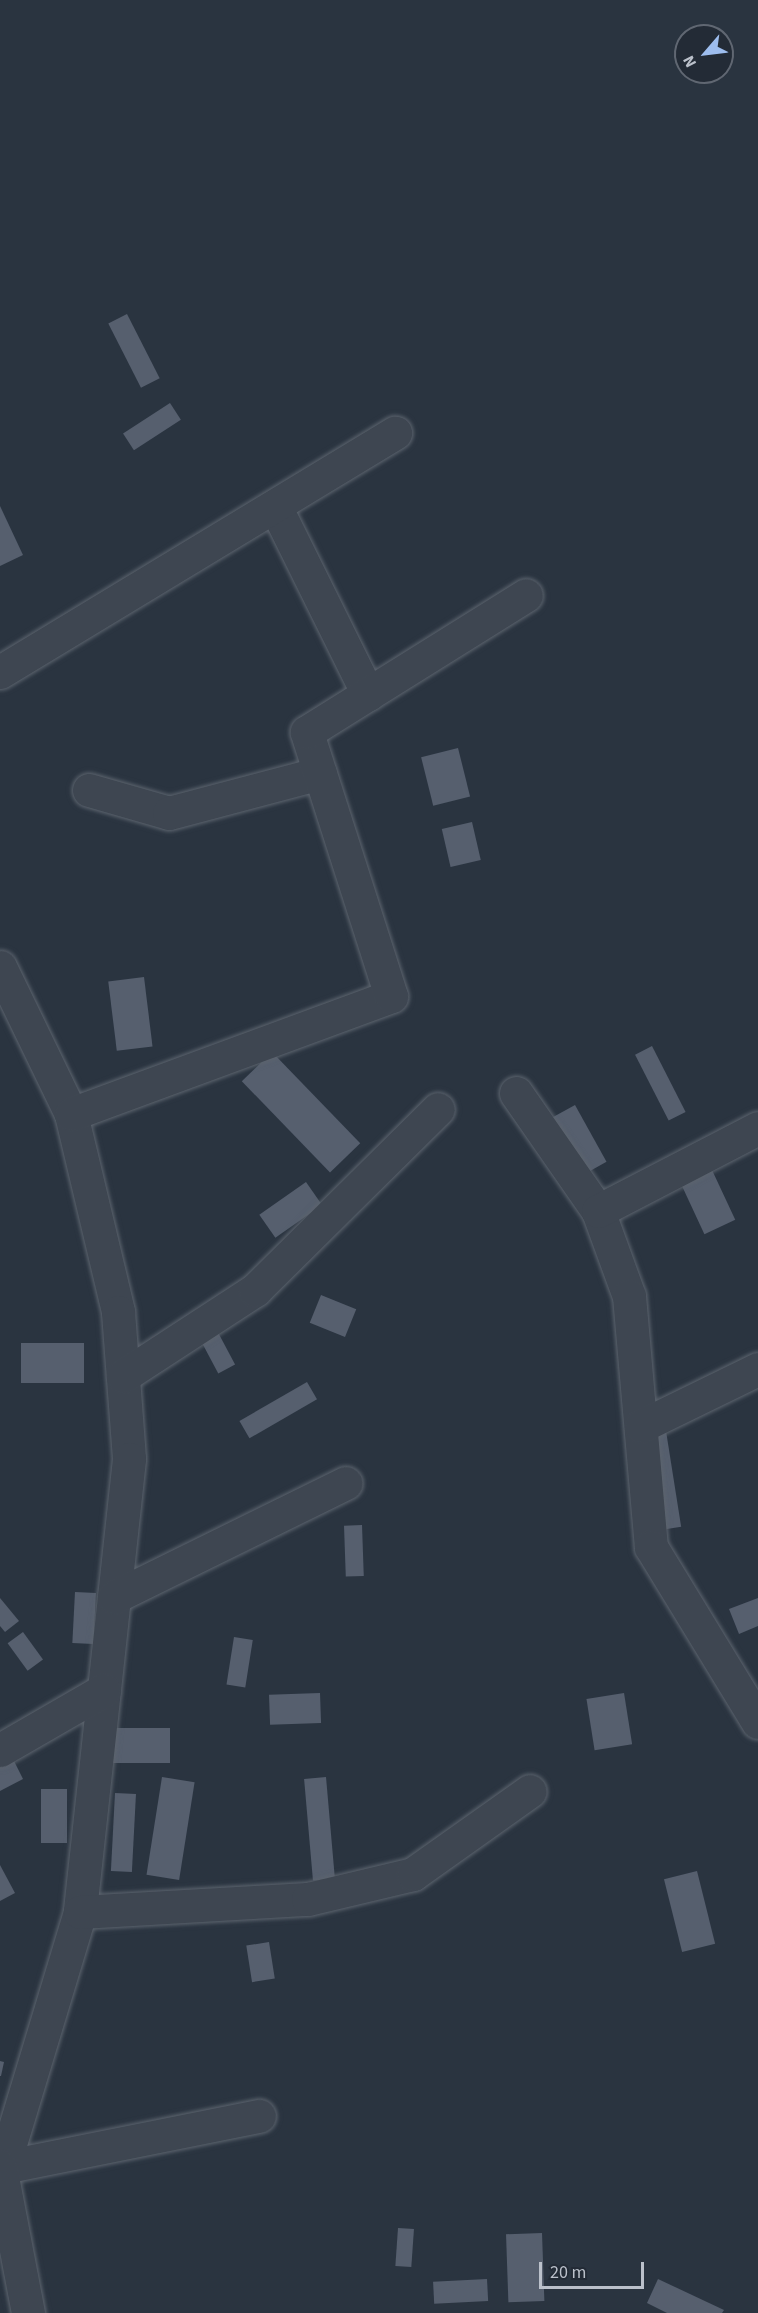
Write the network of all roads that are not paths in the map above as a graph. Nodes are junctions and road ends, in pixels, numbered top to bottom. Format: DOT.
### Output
graph roads {
  1 [pos="395,433"];
  2 [pos="275,506"];
  3 [pos="526,595"];
  4 [pos="0,672"];
  5 [pos="368,694"];
  6 [pos="320,774"];
  7 [pos="88,790"];
  8 [pos="0,967"];
  9 [pos="516,1094"];
  10 [pos="438,1109"];
  11 [pos="71,1114"];
  12 [pos="758,1128"];
  13 [pos="598,1211"];
  14 [pos="758,1370"];
  15 [pos="123,1376"];
  16 [pos="641,1426"];
  17 [pos="346,1483"];
  18 [pos="114,1596"];
  19 [pos="104,1690"];
  20 [pos="758,1722"];
  21 [pos="0,1750"];
  22 [pos="530,1791"];
  23 [pos="80,1912"];
  24 [pos="259,2116"];
  25 [pos="2,2167"];
  26 [pos="28,2313"];
  1 -- 2 [label="street"];
  2 -- 4 [label="street"];
  2 -- 5 [label="street"];
  3 -- 5 [label="street"];
  5 -- 6 [label="street"];
  6 -- 7 [label="street"];
  6 -- 11 [label="street"];
  8 -- 11 [label="street"];
  9 -- 13 [label="street"];
  10 -- 15 [label="street"];
  11 -- 15 [label="street"];
  12 -- 13 [label="street"];
  13 -- 16 [label="street"];
  14 -- 16 [label="street"];
  15 -- 18 [label="street"];
  16 -- 20 [label="street"];
  17 -- 18 [label="street"];
  18 -- 19 [label="street"];
  19 -- 21 [label="street"];
  19 -- 23 [label="street"];
  22 -- 23 [label="street"];
  23 -- 25 [label="street"];
  24 -- 25 [label="street"];
  25 -- 26 [label="street"];
}
